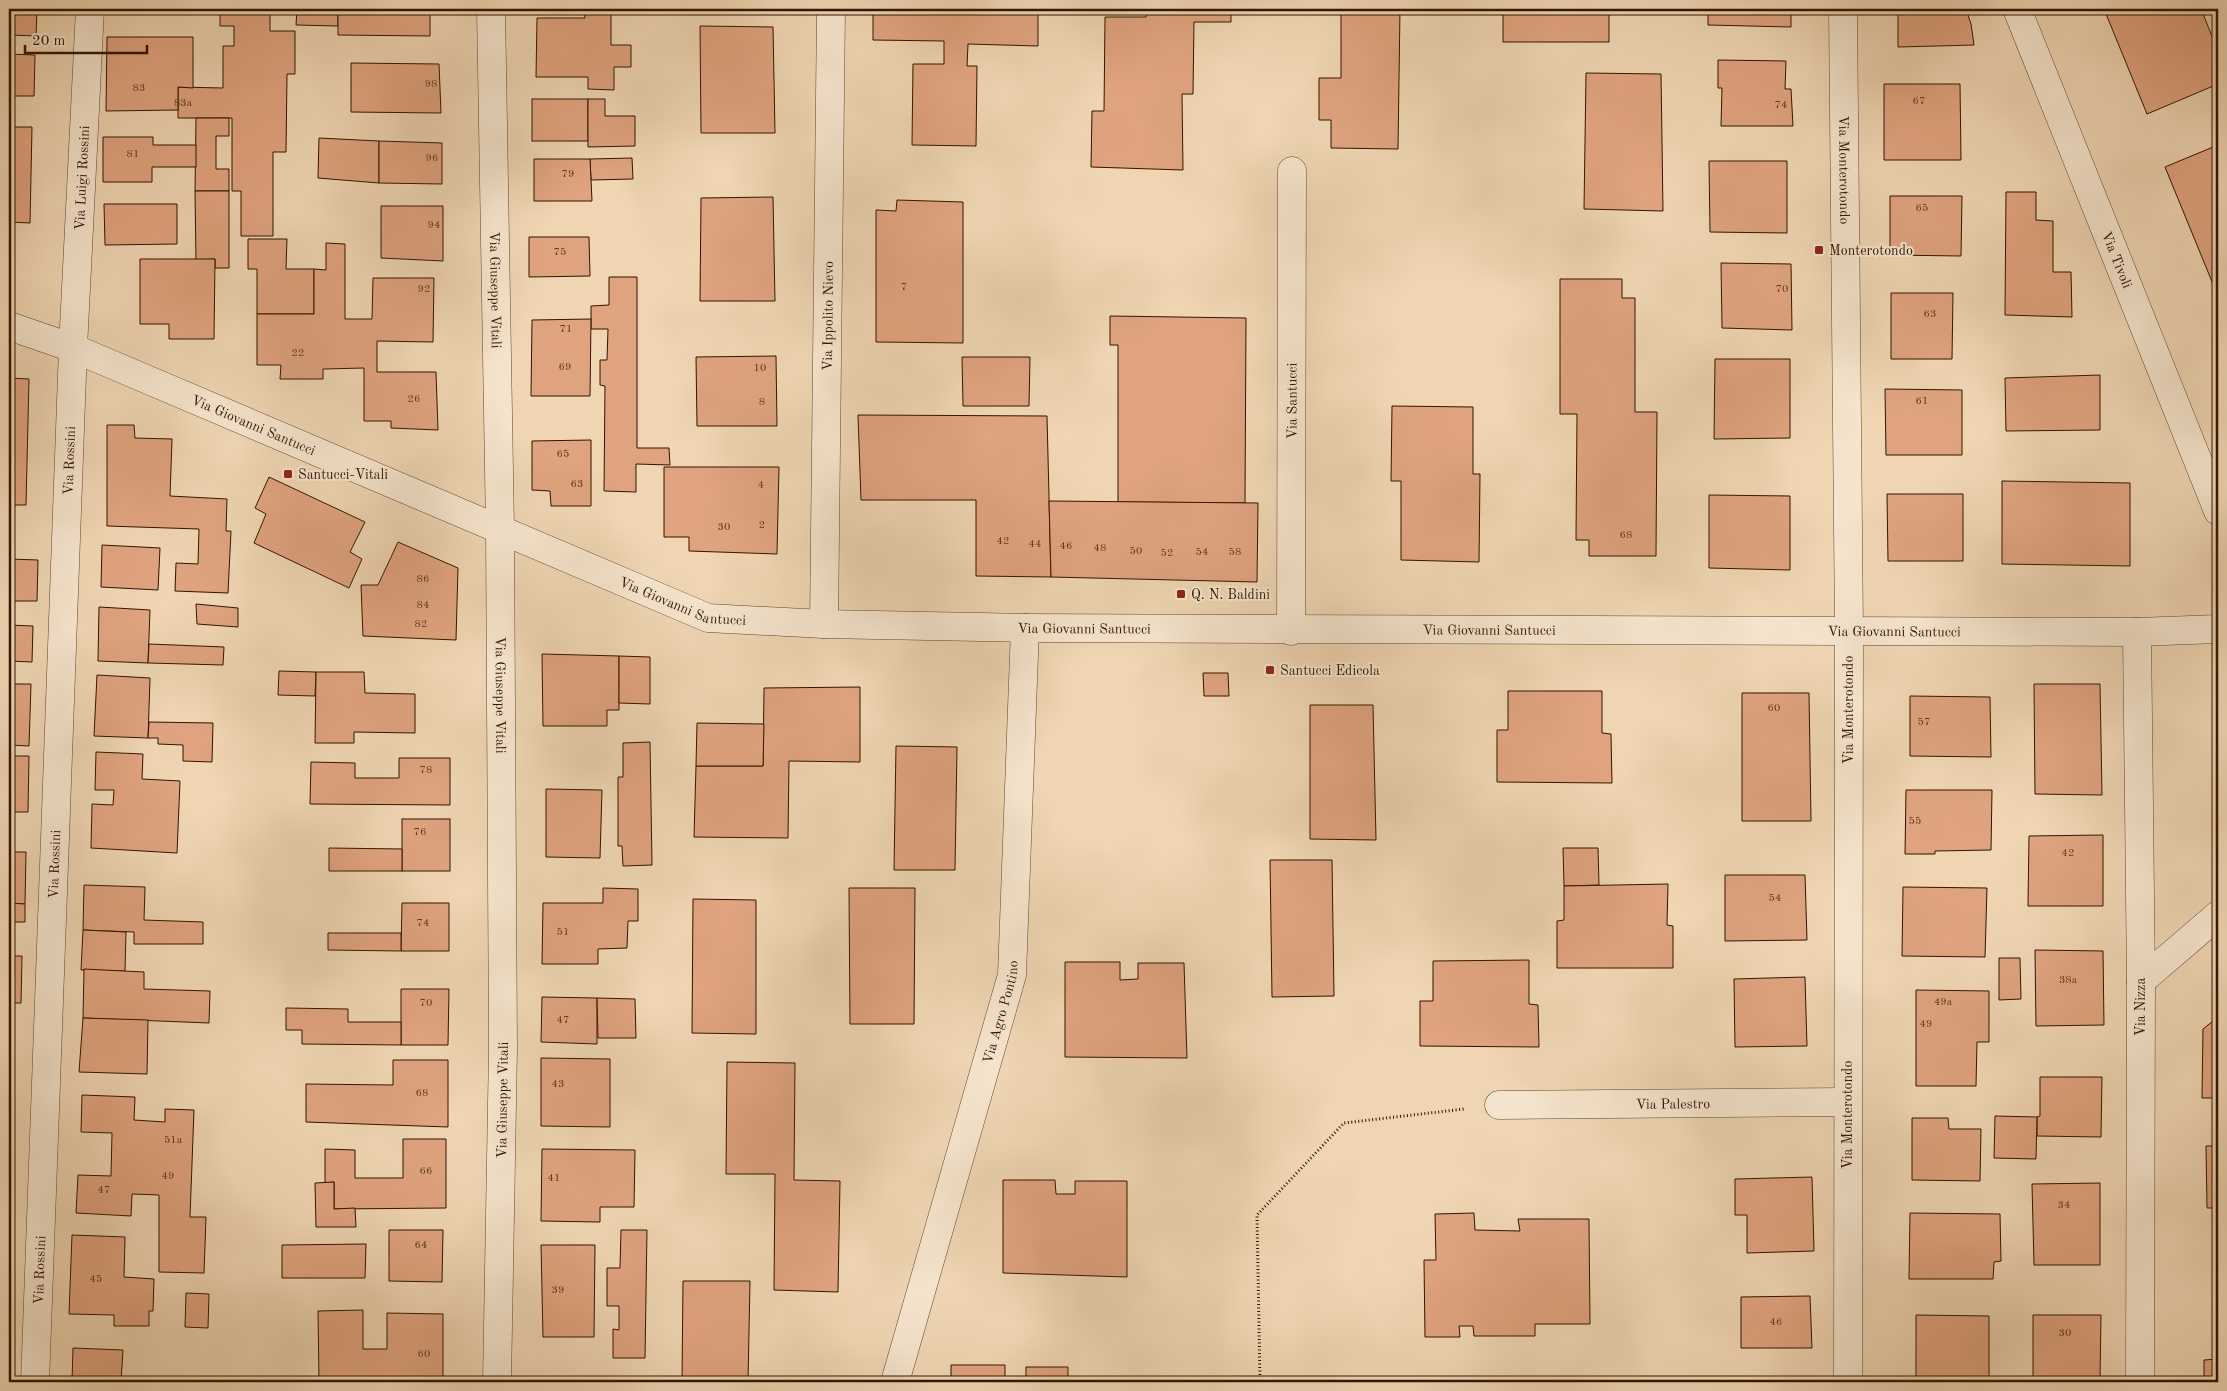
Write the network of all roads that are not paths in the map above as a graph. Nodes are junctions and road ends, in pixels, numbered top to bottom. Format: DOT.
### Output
graph roads {
  1 [pos="90,9"];
  2 [pos="491,9"];
  3 [pos="831,9"];
  4 [pos="1843,9"];
  5 [pos="2016,9"];
  6 [pos="1292,171"];
  7 [pos="9,326"];
  8 [pos="73,348"];
  9 [pos="2218,511"];
  10 [pos="500,529"];
  11 [pos="824,624"];
  12 [pos="1025,628"];
  13 [pos="2218,629"];
  14 [pos="1291,631"];
  15 [pos="1849,631"];
  16 [pos="2137,632"];
  17 [pos="2218,915"];
  18 [pos="2140,981"];
  19 [pos="1847,1102"];
  20 [pos="1499,1105"];
  21 [pos="35,1382"];
  22 [pos="497,1382"];
  23 [pos="895,1382"];
  24 [pos="1848,1382"];
  25 [pos="2140,1382"];
  1 -- 8 [label="street, Via Luigi Rossini"];
  2 -- 10 [label="street, Via Giuseppe Vitali"];
  3 -- 11 [label="street, Via Ippolito Nievo"];
  4 -- 15 [label="street, Via Monterotondo"];
  5 -- 9 [label="street, Via Tivoli"];
  6 -- 14 [label="street, Via Santucci"];
  7 -- 8 [label="street, Via Giovanni Santucci"];
  8 -- 10 [label="street, Via Giovanni Santucci"];
  8 -- 21 [label="street, Via Rossini"];
  10 -- 11 [label="street, Via Giovanni Santucci"];
  10 -- 22 [label="street, Via Giuseppe Vitali"];
  11 -- 12 [label="street, Via Giovanni Santucci"];
  12 -- 14 [label="street, Via Giovanni Santucci"];
  12 -- 23 [label="street, Via Agro Pontino"];
  13 -- 16 [label="street, Via Giovanni Santucci"];
  14 -- 15 [label="street, Via Giovanni Santucci"];
  15 -- 16 [label="street, Via Giovanni Santucci"];
  15 -- 19 [label="street, Via Monterotondo"];
  16 -- 18 [label="street, Via Nizza"];
  17 -- 18 [label="street"];
  18 -- 25 [label="street, Via Nizza"];
  19 -- 20 [label="street, Via Palestro"];
  19 -- 24 [label="street, Via Monterotondo"];
}
